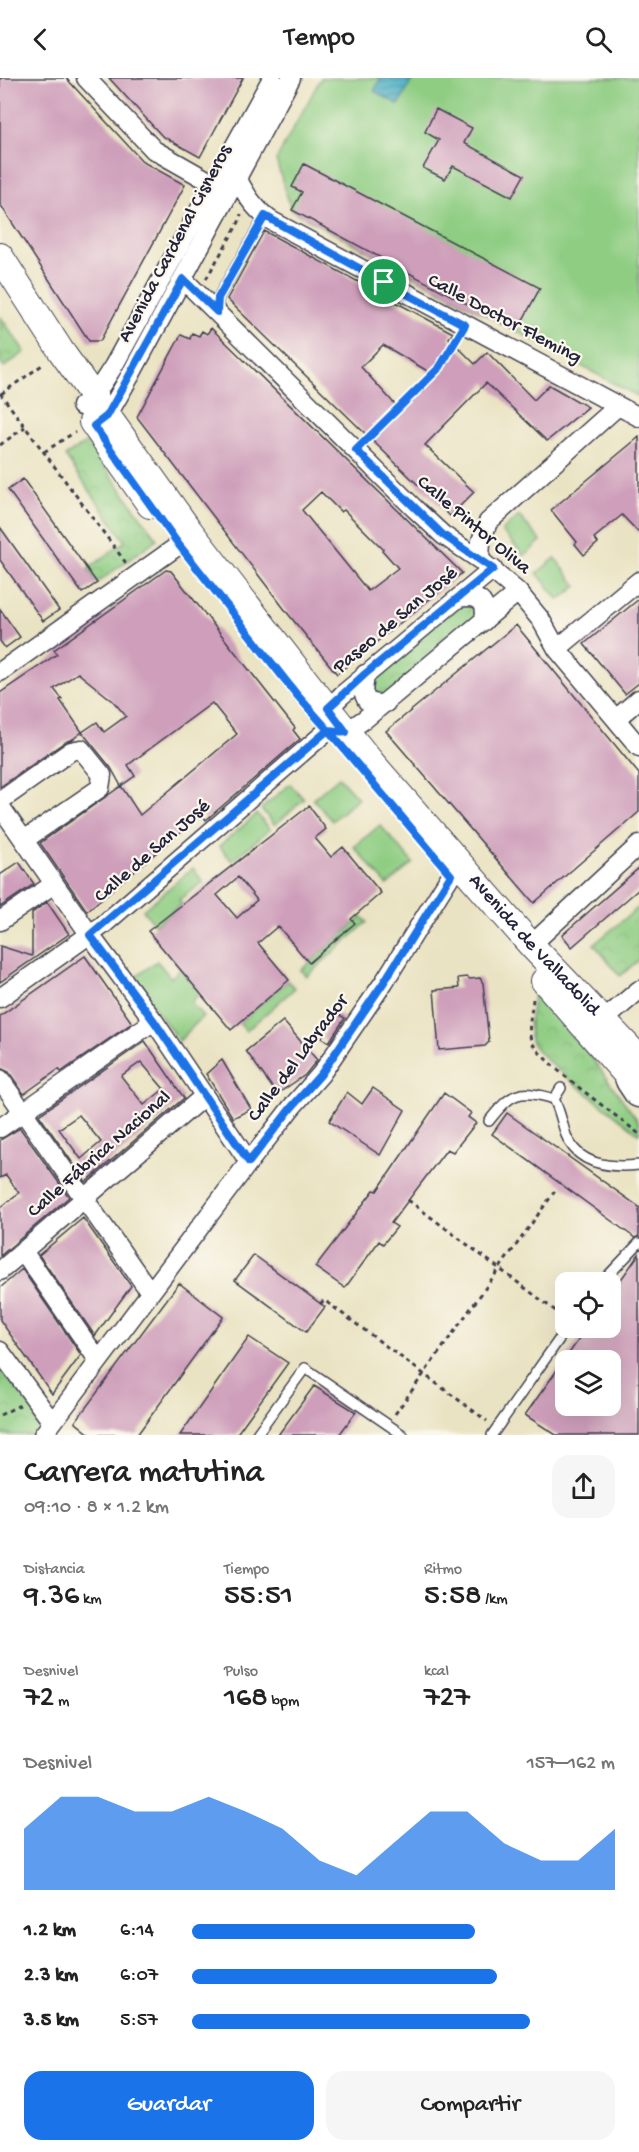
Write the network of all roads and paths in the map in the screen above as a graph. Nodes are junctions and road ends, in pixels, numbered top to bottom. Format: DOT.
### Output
graph roads {
  1 [pos="86,78"];
  2 [pos="272,78"];
  3 [pos="291,78"];
  4 [pos="237,178"];
  5 [pos="214,184"];
  6 [pos="265,216"];
  7 [pos="0,256"];
  8 [pos="183,279"];
  9 [pos="0,288"];
  10 [pos="217,312"];
  11 [pos="465,325"];
  12 [pos="49,360"];
  13 [pos="0,394"];
  14 [pos="618,406"];
  15 [pos="93,413"];
  16 [pos="639,417"];
  17 [pos="25,427"];
  18 [pos="0,445"];
  19 [pos="356,450"];
  20 [pos="44,452"];
  21 [pos="179,545"];
  22 [pos="486,564"];
  23 [pos="136,576"];
  24 [pos="639,581"];
  25 [pos="518,592"];
  26 [pos="458,598"];
  27 [pos="484,621"];
  28 [pos="557,650"];
  29 [pos="0,672"];
  30 [pos="365,674"];
  31 [pos="639,699"];
  32 [pos="386,703"];
  33 [pos="616,719"];
  34 [pos="334,723"];
  35 [pos="639,747"];
  36 [pos="0,801"];
  37 [pos="0,806"];
  38 [pos="24,840"];
  39 [pos="639,844"];
  40 [pos="451,875"];
  41 [pos="54,884"];
  42 [pos="0,921"];
  43 [pos="90,935"];
  44 [pos="531,945"];
  45 [pos="551,989"];
  46 [pos="639,990"];
  47 [pos="0,998"];
  48 [pos="604,1020"];
  49 [pos="154,1021"];
  50 [pos="0,1079"];
  51 [pos="637,1080"];
  52 [pos="561,1088"];
  53 [pos="203,1097"];
  54 [pos="554,1099"];
  55 [pos="23,1112"];
  56 [pos="489,1121"];
  57 [pos="0,1128"];
  58 [pos="639,1134"];
  59 [pos="249,1162"];
  60 [pos="639,1165"];
  61 [pos="555,1191"];
  62 [pos="84,1198"];
  63 [pos="408,1200"];
  64 [pos="639,1243"];
  65 [pos="23,1251"];
  66 [pos="499,1269"];
  67 [pos="0,1271"];
  68 [pos="611,1272"];
  69 [pos="150,1292"];
  70 [pos="320,1304"];
  71 [pos="555,1310"];
  72 [pos="560,1338"];
  73 [pos="0,1351"];
  74 [pos="98,1360"];
  75 [pos="423,1374"];
  76 [pos="33,1398"];
  77 [pos="0,1415"];
  78 [pos="387,1424"];
  79 [pos="47,1429"];
  80 [pos="494,1432"];
  81 [pos="256,1435"];
  82 [pos="403,1435"];
  1 -- 5 [label="street"];
  2 -- 5 [label="street, Avenida Cardenal Cisneros"];
  3 -- 4 [label="street, Avenida Cardenal Cisneros"];
  4 -- 6 [label="street, Calle Doctor Fleming"];
  4 -- 8 [label="street, Avenida Cardenal Cisneros"];
  5 -- 15 [label="street, Avenida Cardenal Cisneros"];
  6 -- 10 [label="lane"];
  6 -- 11 [label="street, Calle Doctor Fleming"];
  7 -- 15 [label="main road, Avenida de Valladolid"];
  8 -- 10 [label="street, Calle Pintor Oliva"];
  8 -- 15 [label="street, Avenida Cardenal Cisneros"];
  9 -- 12 [label="main road, Avenida de Valladolid"];
  10 -- 19 [label="street, Calle Pintor Oliva"];
  11 -- 14 [label="street, Calle Doctor Fleming"];
  11 -- 19 [label="path"];
  12 -- 13 [label="path"];
  12 -- 15 [label="main road, Avenida de Valladolid"];
  13 -- 17 [label="path"];
  14 -- 16 [label="street, Calle Doctor Fleming"];
  14 -- 22 [label="street"];
  15 -- 20 [label="path"];
  15 -- 21 [label="main road, Avenida de Valladolid"];
  15 -- 34 [label="main road, Avenida de Valladolid"];
  17 -- 18 [label="path"];
  17 -- 20 [label="path"];
  19 -- 22 [label="street, Calle Pintor Oliva"];
  20 -- 23 [label="path"];
  21 -- 23 [label="street"];
  21 -- 34 [label="main road, Avenida de Valladolid"];
  22 -- 25 [label="street, Calle Pintor Oliva"];
  22 -- 26 [label="street, Paseo de San José"];
  23 -- 29 [label="street"];
  24 -- 28 [label="street"];
  25 -- 27 [label="street"];
  25 -- 28 [label="street, Calle Pintor Oliva"];
  26 -- 27 [label="street"];
  26 -- 30 [label="street, Paseo de San José"];
  27 -- 32 [label="street"];
  28 -- 33 [label="street, Calle Pintor Oliva"];
  30 -- 32 [label="street"];
  30 -- 34 [label="street, Paseo de San José"];
  31 -- 33 [label="street"];
  32 -- 34 [label="street"];
  33 -- 35 [label="street, Calle Pintor Oliva"];
  34 -- 40 [label="main road, Avenida de Valladolid"];
  34 -- 43 [label="street, Calle de San José"];
  34 -- 44 [label="main road, Avenida de Valladolid"];
  36 -- 38 [label="street"];
  37 -- 38 [label="street"];
  38 -- 41 [label="street"];
  39 -- 44 [label="street"];
  40 -- 45 [label="main road, Avenida de Valladolid"];
  40 -- 59 [label="street, Calle del Labrador"];
  41 -- 42 [label="street"];
  41 -- 43 [label="street"];
  43 -- 47 [label="street, Calle de San José"];
  43 -- 49 [label="street"];
  44 -- 48 [label="main road, Avenida de Valladolid"];
  45 -- 51 [label="main road, Avenida de Valladolid"];
  45 -- 58 [label="path"];
  46 -- 48 [label="street"];
  48 -- 51 [label="main road, Avenida de Valladolid"];
  49 -- 53 [label="street"];
  49 -- 55 [label="street"];
  50 -- 55 [label="street"];
  52 -- 54 [label="lane"];
  53 -- 59 [label="street"];
  53 -- 62 [label="street, Calle Fábrica Nacional"];
  54 -- 56 [label="lane"];
  54 -- 60 [label="lane"];
  55 -- 57 [label="street"];
  55 -- 62 [label="street"];
  59 -- 69 [label="street, Calle del Labrador"];
  61 -- 66 [label="path"];
  62 -- 65 [label="street, Calle Fábrica Nacional"];
  62 -- 69 [label="street"];
  63 -- 66 [label="path"];
  64 -- 68 [label="lane"];
  65 -- 67 [label="street, Calle Fábrica Nacional"];
  65 -- 74 [label="street"];
  66 -- 71 [label="path"];
  66 -- 75 [label="path"];
  69 -- 74 [label="street, Calle del Labrador"];
  70 -- 75 [label="path"];
  72 -- 80 [label="lane"];
  73 -- 76 [label="street"];
  74 -- 79 [label="street, Calle del Labrador"];
  75 -- 78 [label="path"];
  75 -- 80 [label="path"];
  76 -- 77 [label="path"];
  76 -- 79 [label="street"];
  78 -- 81 [label="lane"];
  78 -- 82 [label="lane"];
}
